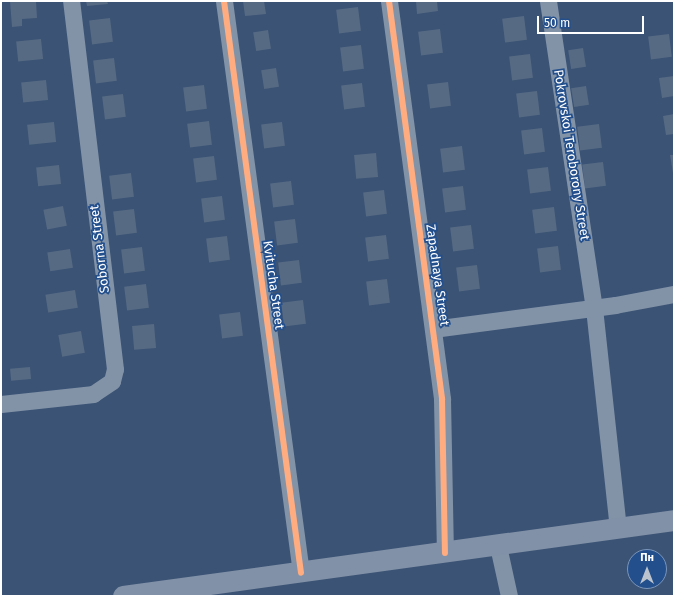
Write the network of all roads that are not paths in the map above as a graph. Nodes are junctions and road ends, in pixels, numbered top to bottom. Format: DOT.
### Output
graph roads {
  1 [pos="71,1"];
  2 [pos="224,1"];
  3 [pos="389,1"];
  4 [pos="548,1"];
  5 [pos="674,294"];
  6 [pos="594,308"];
  7 [pos="433,329"];
  8 [pos="1,404"];
  9 [pos="674,520"];
  10 [pos="618,528"];
  11 [pos="498,546"];
  12 [pos="445,553"];
  13 [pos="301,572"];
  14 [pos="163,594"];
  15 [pos="123,596"];
  16 [pos="509,596"];
  1 -- 8 [label="street, Soborna Street"];
  2 -- 13 [label="street, Kvіtucha Street"];
  3 -- 7 [label="street, Zapadnaya Street"];
  4 -- 6 [label="street, Pokrovskoi Teroborony Street"];
  5 -- 6 [label="street"];
  6 -- 7 [label="street"];
  6 -- 10 [label="street, Pokrovskoi Teroborony Street"];
  7 -- 12 [label="street, Zapadnaya Street"];
  9 -- 10 [label="main road"];
  10 -- 11 [label="main road"];
  11 -- 12 [label="main road"];
  11 -- 16 [label="street"];
  12 -- 13 [label="main road"];
  13 -- 14 [label="main road"];
  14 -- 15 [label="main road"];
}
